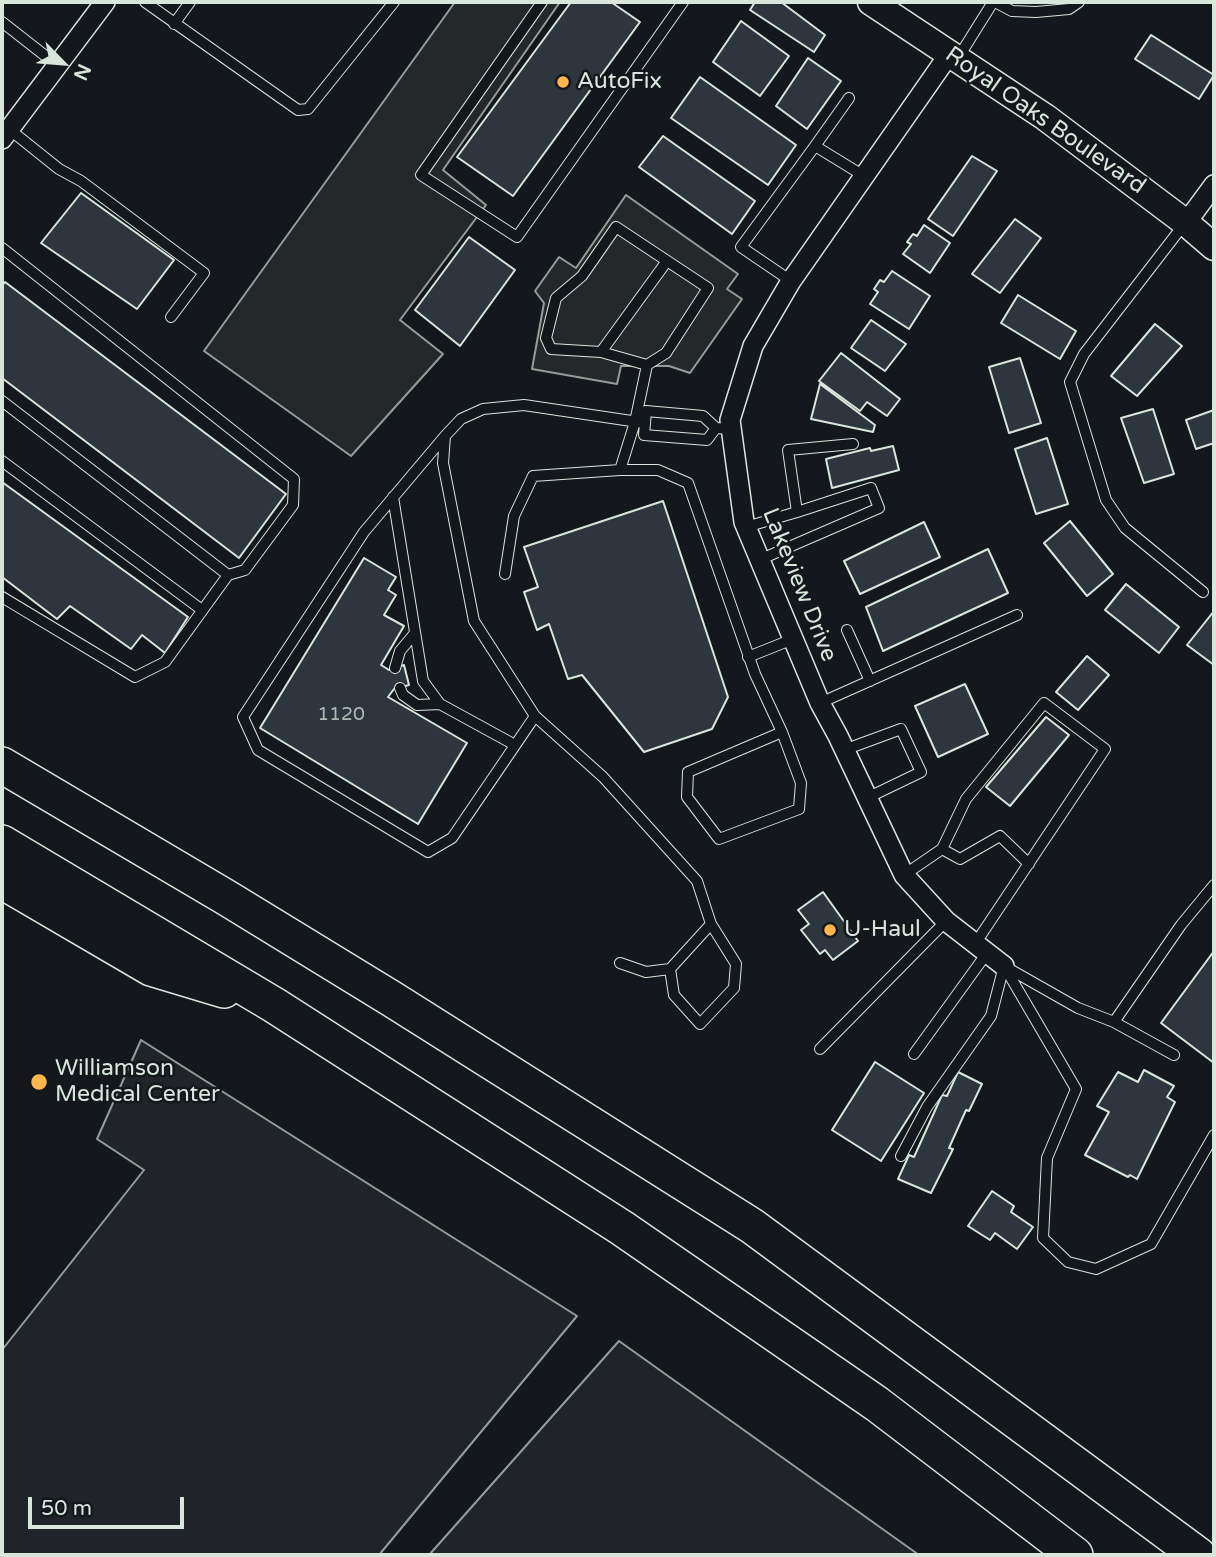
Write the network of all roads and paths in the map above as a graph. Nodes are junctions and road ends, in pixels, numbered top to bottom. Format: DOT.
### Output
graph roads {
  1 [pos="105,2"];
  2 [pos="145,2"];
  3 [pos="190,2"];
  4 [pos="394,2"];
  5 [pos="542,2"];
  6 [pos="683,2"];
  7 [pos="871,2"];
  8 [pos="994,2"];
  9 [pos="1079,2"];
  10 [pos="2,22"];
  11 [pos="174,24"];
  12 [pos="953,56"];
  13 [pos="57,65"];
  14 [pos="849,98"];
  15 [pos="6,134"];
  16 [pos="815,146"];
  17 [pos="864,176"];
  18 [pos="1214,185"];
  19 [pos="1186,223"];
  20 [pos="1214,247"];
  21 [pos="2,248"];
  22 [pos="667,261"];
  23 [pos="791,281"];
  24 [pos="171,317"];
  25 [pos="601,352"];
  26 [pos="647,365"];
  27 [pos="2,401"];
  28 [pos="640,422"];
  29 [pos="724,428"];
  30 [pos="445,436"];
  31 [pos="853,444"];
  32 [pos="2,461"];
  33 [pos="620,470"];
  34 [pos="393,497"];
  35 [pos="797,512"];
  36 [pos="746,527"];
  37 [pos="760,560"];
  38 [pos="505,574"];
  39 [pos="228,575"];
  40 [pos="1203,592"];
  41 [pos="2,597"];
  42 [pos="202,610"];
  43 [pos="1017,615"];
  44 [pos="846,630"];
  45 [pos="415,633"];
  46 [pos="793,639"];
  47 [pos="748,657"];
  48 [pos="394,668"];
  49 [pos="870,681"];
  50 [pos="400,688"];
  51 [pos="440,704"];
  52 [pos="820,704"];
  53 [pos="535,716"];
  54 [pos="782,732"];
  55 [pos="2,742"];
  56 [pos="515,745"];
  57 [pos="844,750"];
  58 [pos="2,765"];
  59 [pos="867,798"];
  60 [pos="2,843"];
  61 [pos="942,849"];
  62 [pos="1029,864"];
  63 [pos="904,875"];
  64 [pos="2,881"];
  65 [pos="1214,885"];
  66 [pos="227,898"];
  67 [pos="946,921"];
  68 [pos="711,924"];
  69 [pos="981,948"];
  70 [pos="620,963"];
  71 [pos="1004,966"];
  72 [pos="670,969"];
  73 [pos="274,1005"];
  74 [pos="1114,1022"];
  75 [pos="820,1049"];
  76 [pos="914,1054"];
  77 [pos="1174,1055"];
  78 [pos="1214,1135"];
  79 [pos="901,1156"];
  80 [pos="1075,1555"];
  81 [pos="1198,1555"];
  1 -- 13 [label="street"];
  2 -- 11 [label="lane"];
  3 -- 11 [label="lane"];
  4 -- 11 [label="lane"];
  5 -- 6 [label="lane"];
  7 -- 12 [label="main road, Royal Oaks Boulevard"];
  8 -- 9 [label="lane"];
  8 -- 12 [label="lane"];
  10 -- 13 [label="lane"];
  12 -- 17 [label="street, Lakeview Drive"];
  12 -- 19 [label="main road, Royal Oaks Boulevard"];
  13 -- 15 [label="street"];
  14 -- 16 [label="lane"];
  15 -- 24 [label="lane"];
  16 -- 17 [label="lane"];
  16 -- 23 [label="lane"];
  17 -- 23 [label="street, Lakeview Drive"];
  18 -- 19 [label="street"];
  19 -- 20 [label="main road, Royal Oaks Boulevard"];
  19 -- 40 [label="lane"];
  21 -- 39 [label="lane"];
  22 -- 25 [label="lane"];
  22 -- 25 [label="lane"];
  22 -- 26 [label="lane"];
  23 -- 29 [label="street, Lakeview Drive"];
  25 -- 26 [label="lane"];
  26 -- 28 [label="lane"];
  27 -- 39 [label="lane"];
  28 -- 29 [label="lane"];
  28 -- 29 [label="lane"];
  28 -- 30 [label="lane"];
  28 -- 33 [label="lane"];
  29 -- 36 [label="street, Lakeview Drive"];
  30 -- 34 [label="lane"];
  30 -- 53 [label="lane"];
  31 -- 35 [label="lane"];
  32 -- 42 [label="lane"];
  33 -- 38 [label="lane"];
  33 -- 47 [label="lane"];
  34 -- 45 [label="lane"];
  34 -- 56 [label="lane"];
  35 -- 36 [label="lane"];
  35 -- 37 [label="lane"];
  36 -- 37 [label="street, Lakeview Drive"];
  37 -- 46 [label="street, Lakeview Drive"];
  39 -- 42 [label="lane"];
  41 -- 42 [label="lane"];
  43 -- 49 [label="lane"];
  44 -- 49 [label="lane"];
  45 -- 48 [label="lane"];
  45 -- 51 [label="lane"];
  46 -- 47 [label="lane"];
  46 -- 52 [label="street, Lakeview Drive"];
  47 -- 54 [label="lane"];
  49 -- 52 [label="lane"];
  50 -- 51 [label="lane"];
  51 -- 56 [label="lane"];
  52 -- 57 [label="street, Lakeview Drive"];
  53 -- 56 [label="lane"];
  53 -- 68 [label="lane"];
  54 -- 54 [label="lane"];
  55 -- 66 [label="highway"];
  57 -- 59 [label="street, Lakeview Drive"];
  57 -- 59 [label="lane"];
  58 -- 66 [label="highway"];
  59 -- 63 [label="street, Lakeview Drive"];
  60 -- 73 [label="highway"];
  61 -- 62 [label="lane"];
  61 -- 62 [label="lane"];
  61 -- 63 [label="lane"];
  62 -- 69 [label="lane"];
  63 -- 67 [label="street, Lakeview Drive"];
  64 -- 73 [label="highway"];
  65 -- 74 [label="lane"];
  66 -- 81 [label="highway"];
  67 -- 69 [label="street, Lakeview Drive"];
  67 -- 75 [label="lane"];
  68 -- 72 [label="lane"];
  68 -- 72 [label="lane"];
  69 -- 71 [label="street, Lakeview Drive"];
  69 -- 76 [label="lane"];
  70 -- 72 [label="lane"];
  71 -- 74 [label="lane"];
  71 -- 78 [label="lane"];
  71 -- 79 [label="lane"];
  73 -- 80 [label="highway"];
  74 -- 77 [label="lane"];
}
